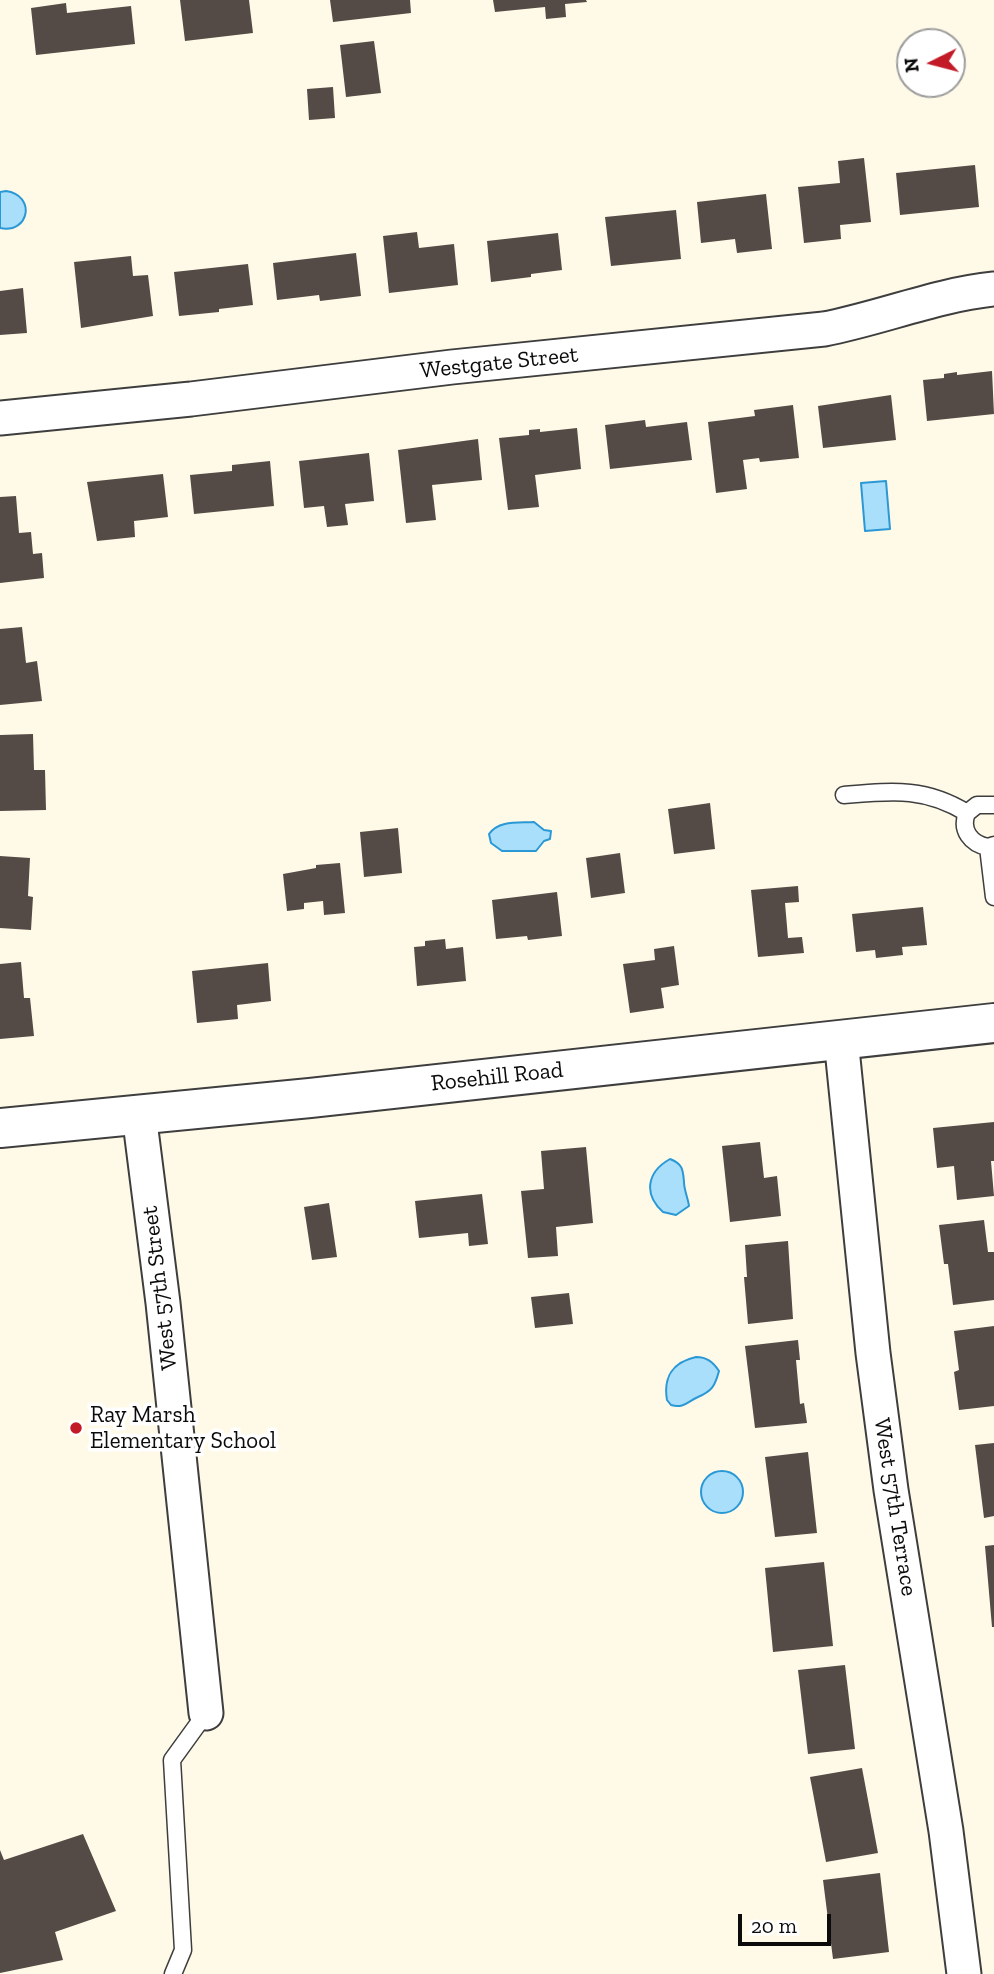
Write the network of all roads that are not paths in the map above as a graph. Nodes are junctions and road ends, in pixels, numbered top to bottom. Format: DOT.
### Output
graph roads {
  1 [pos="994,289"];
  2 [pos="0,418"];
  3 [pos="844,795"];
  4 [pos="994,805"];
  5 [pos="967,813"];
  6 [pos="991,846"];
  7 [pos="994,897"];
  8 [pos="994,1023"];
  9 [pos="841,1039"];
  10 [pos="139,1114"];
  11 [pos="0,1128"];
  12 [pos="206,1713"];
  13 [pos="173,1974"];
  14 [pos="964,1974"];
  1 -- 2 [label="street, Westgate Street"];
  3 -- 5 [label="lane"];
  4 -- 5 [label="lane"];
  5 -- 6 [label="lane"];
  6 -- 7 [label="lane"];
  8 -- 9 [label="street, Rosehill Road"];
  9 -- 10 [label="street, Rosehill Road"];
  9 -- 14 [label="street, West 57th Terrace"];
  10 -- 11 [label="street, Rosehill Road"];
  10 -- 12 [label="street, West 57th Street"];
  12 -- 13 [label="lane"];
}
